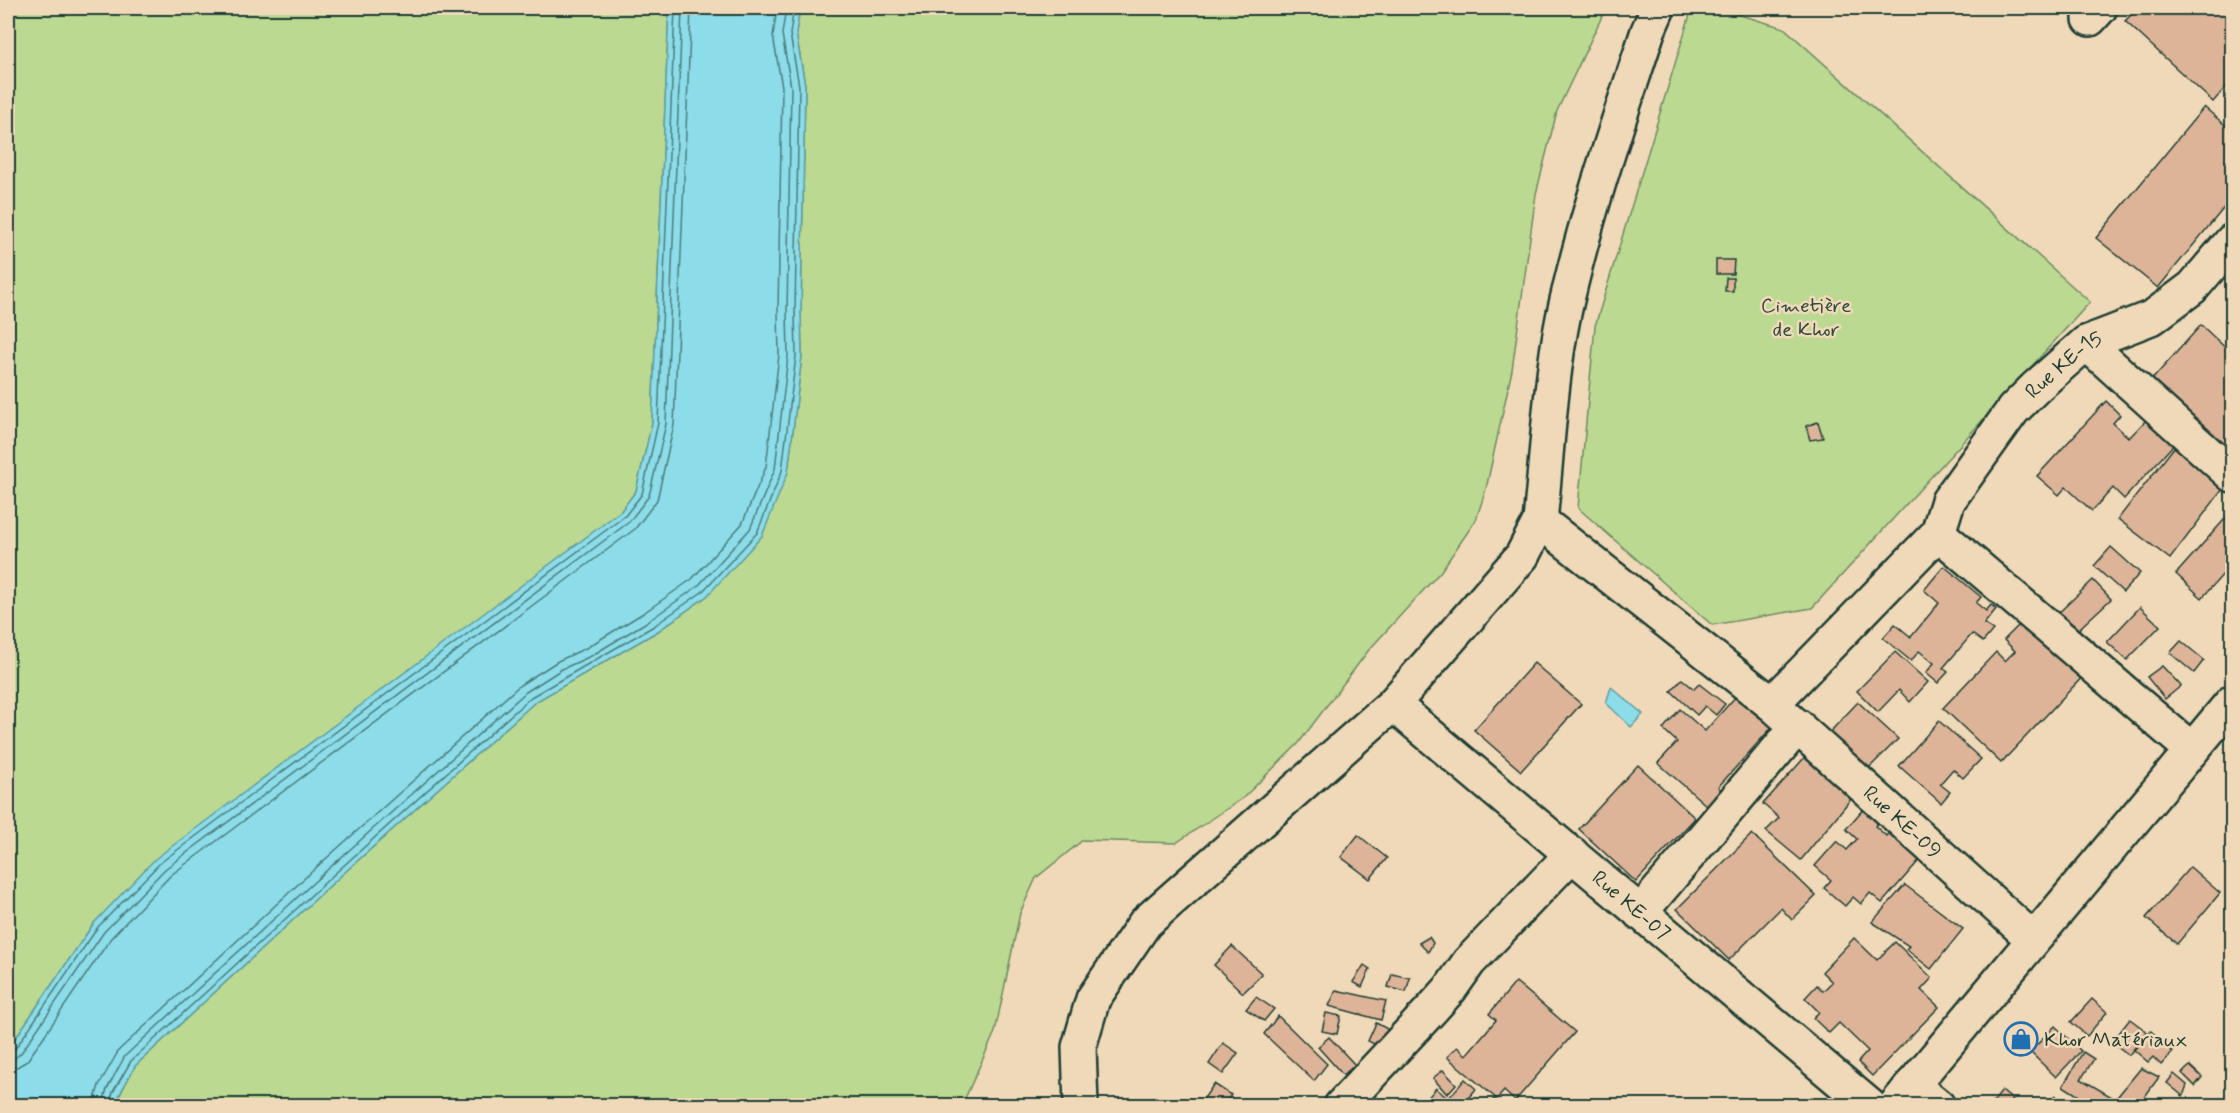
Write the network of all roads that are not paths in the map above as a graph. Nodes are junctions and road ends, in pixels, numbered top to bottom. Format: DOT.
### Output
graph roads {
  1 [pos="1658,8"];
  2 [pos="2232,241"];
  3 [pos="2086,343"];
  4 [pos="2232,475"];
  5 [pos="1540,521"];
  6 [pos="1938,533"];
  7 [pos="2232,702"];
  8 [pos="1393,704"];
  9 [pos="1773,704"];
  10 [pos="1798,726"];
  11 [pos="2192,750"];
  12 [pos="1572,854"];
  13 [pos="1640,913"];
  14 [pos="2033,939"];
  15 [pos="1904,1095"];
  16 [pos="1081,1106"];
  17 [pos="1341,1106"];
  18 [pos="1870,1106"];
  19 [pos="1938,1106"];
  1 -- 5 [label="main road"];
  2 -- 3 [label="main road, Rue KE-15"];
  3 -- 4 [label="main road"];
  3 -- 6 [label="main road, Rue KE-15"];
  5 -- 8 [label="main road"];
  5 -- 9 [label="main road, Rue KE-09"];
  6 -- 9 [label="main road"];
  6 -- 11 [label="main road"];
  7 -- 11 [label="main road"];
  8 -- 12 [label="main road, Rue KE-07"];
  8 -- 16 [label="main road"];
  9 -- 10 [label="main road, Rue KE-09"];
  10 -- 13 [label="main road"];
  10 -- 14 [label="main road, Rue KE-09"];
  11 -- 14 [label="main road"];
  12 -- 13 [label="main road, Rue KE-07"];
  12 -- 17 [label="main road"];
  13 -- 18 [label="main road, Rue KE-07"];
  14 -- 15 [label="main road"];
  15 -- 19 [label="main road"];
}
